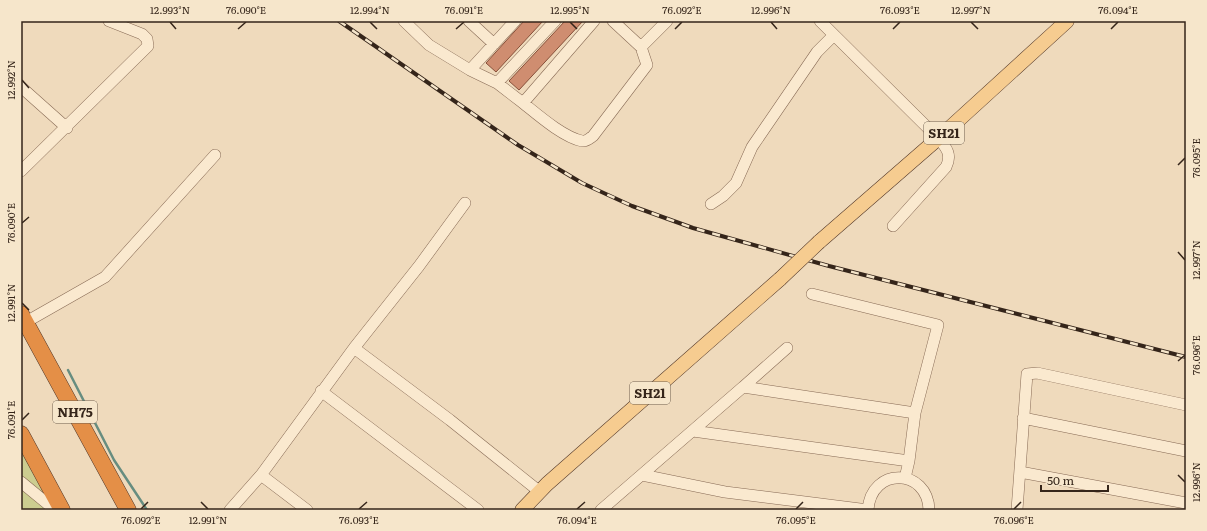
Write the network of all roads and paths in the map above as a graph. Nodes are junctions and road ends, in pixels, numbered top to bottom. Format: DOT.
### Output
graph roads {
  1 [pos="109,21"];
  2 [pos="404,21"];
  3 [pos="468,21"];
  4 [pos="515,21"];
  5 [pos="555,21"];
  6 [pos="594,21"];
  7 [pos="613,21"];
  8 [pos="667,21"];
  9 [pos="820,21"];
  10 [pos="1067,21"];
  11 [pos="834,35"];
  12 [pos="494,44"];
  13 [pos="642,47"];
  14 [pos="470,70"];
  15 [pos="497,83"];
  16 [pos="21,87"];
  17 [pos="523,103"];
  18 [pos="67,128"];
  19 [pos="938,138"];
  20 [pos="215,155"];
  21 [pos="21,171"];
  22 [pos="465,203"];
  23 [pos="711,204"];
  24 [pos="893,226"];
  25 [pos="812,294"];
  26 [pos="24,318"];
  27 [pos="354,348"];
  28 [pos="787,348"];
  29 [pos="743,387"];
  30 [pos="321,392"];
  31 [pos="1186,405"];
  32 [pos="915,413"];
  33 [pos="1024,418"];
  34 [pos="693,431"];
  35 [pos="21,434"];
  36 [pos="1186,451"];
  37 [pos="909,461"];
  38 [pos="1020,472"];
  39 [pos="261,475"];
  40 [pos="642,475"];
  41 [pos="905,478"];
  42 [pos="21,482"];
  43 [pos="540,492"];
  44 [pos="1186,503"];
  45 [pos="55,510"];
  46 [pos="62,510"];
  47 [pos="128,510"];
  48 [pos="230,510"];
  49 [pos="307,510"];
  50 [pos="478,510"];
  51 [pos="522,510"];
  52 [pos="601,510"];
  53 [pos="868,510"];
  54 [pos="929,510"];
  55 [pos="1017,510"];
  1 -- 18 [label="street"];
  2 -- 14 [label="street"];
  3 -- 12 [label="street"];
  4 -- 12 [label="street"];
  5 -- 15 [label="street"];
  6 -- 17 [label="street"];
  7 -- 13 [label="street"];
  8 -- 13 [label="street"];
  9 -- 11 [label="street"];
  10 -- 19 [label="main road, SH21"];
  11 -- 19 [label="street"];
  11 -- 23 [label="street"];
  12 -- 14 [label="street"];
  13 -- 17 [label="street"];
  14 -- 15 [label="street"];
  15 -- 17 [label="street"];
  16 -- 18 [label="street"];
  18 -- 21 [label="street"];
  19 -- 24 [label="street"];
  19 -- 43 [label="main road, SH21, bridge"];
  20 -- 26 [label="street"];
  22 -- 27 [label="street"];
  25 -- 32 [label="street"];
  26 -- 47 [label="highway, NH75"];
  27 -- 30 [label="street"];
  27 -- 43 [label="street"];
  28 -- 29 [label="street"];
  29 -- 32 [label="street"];
  29 -- 34 [label="street"];
  30 -- 39 [label="street"];
  30 -- 50 [label="street"];
  31 -- 33 [label="street"];
  32 -- 37 [label="street"];
  33 -- 36 [label="street"];
  33 -- 38 [label="street"];
  34 -- 37 [label="street"];
  34 -- 40 [label="street"];
  35 -- 46 [label="highway"];
  37 -- 41 [label="street"];
  38 -- 44 [label="street"];
  38 -- 55 [label="street"];
  39 -- 48 [label="street"];
  39 -- 49 [label="street"];
  40 -- 52 [label="street"];
  40 -- 53 [label="street"];
  41 -- 53 [label="street"];
  41 -- 54 [label="street"];
  42 -- 45 [label="street"];
  43 -- 51 [label="main road, SH21"];
}
